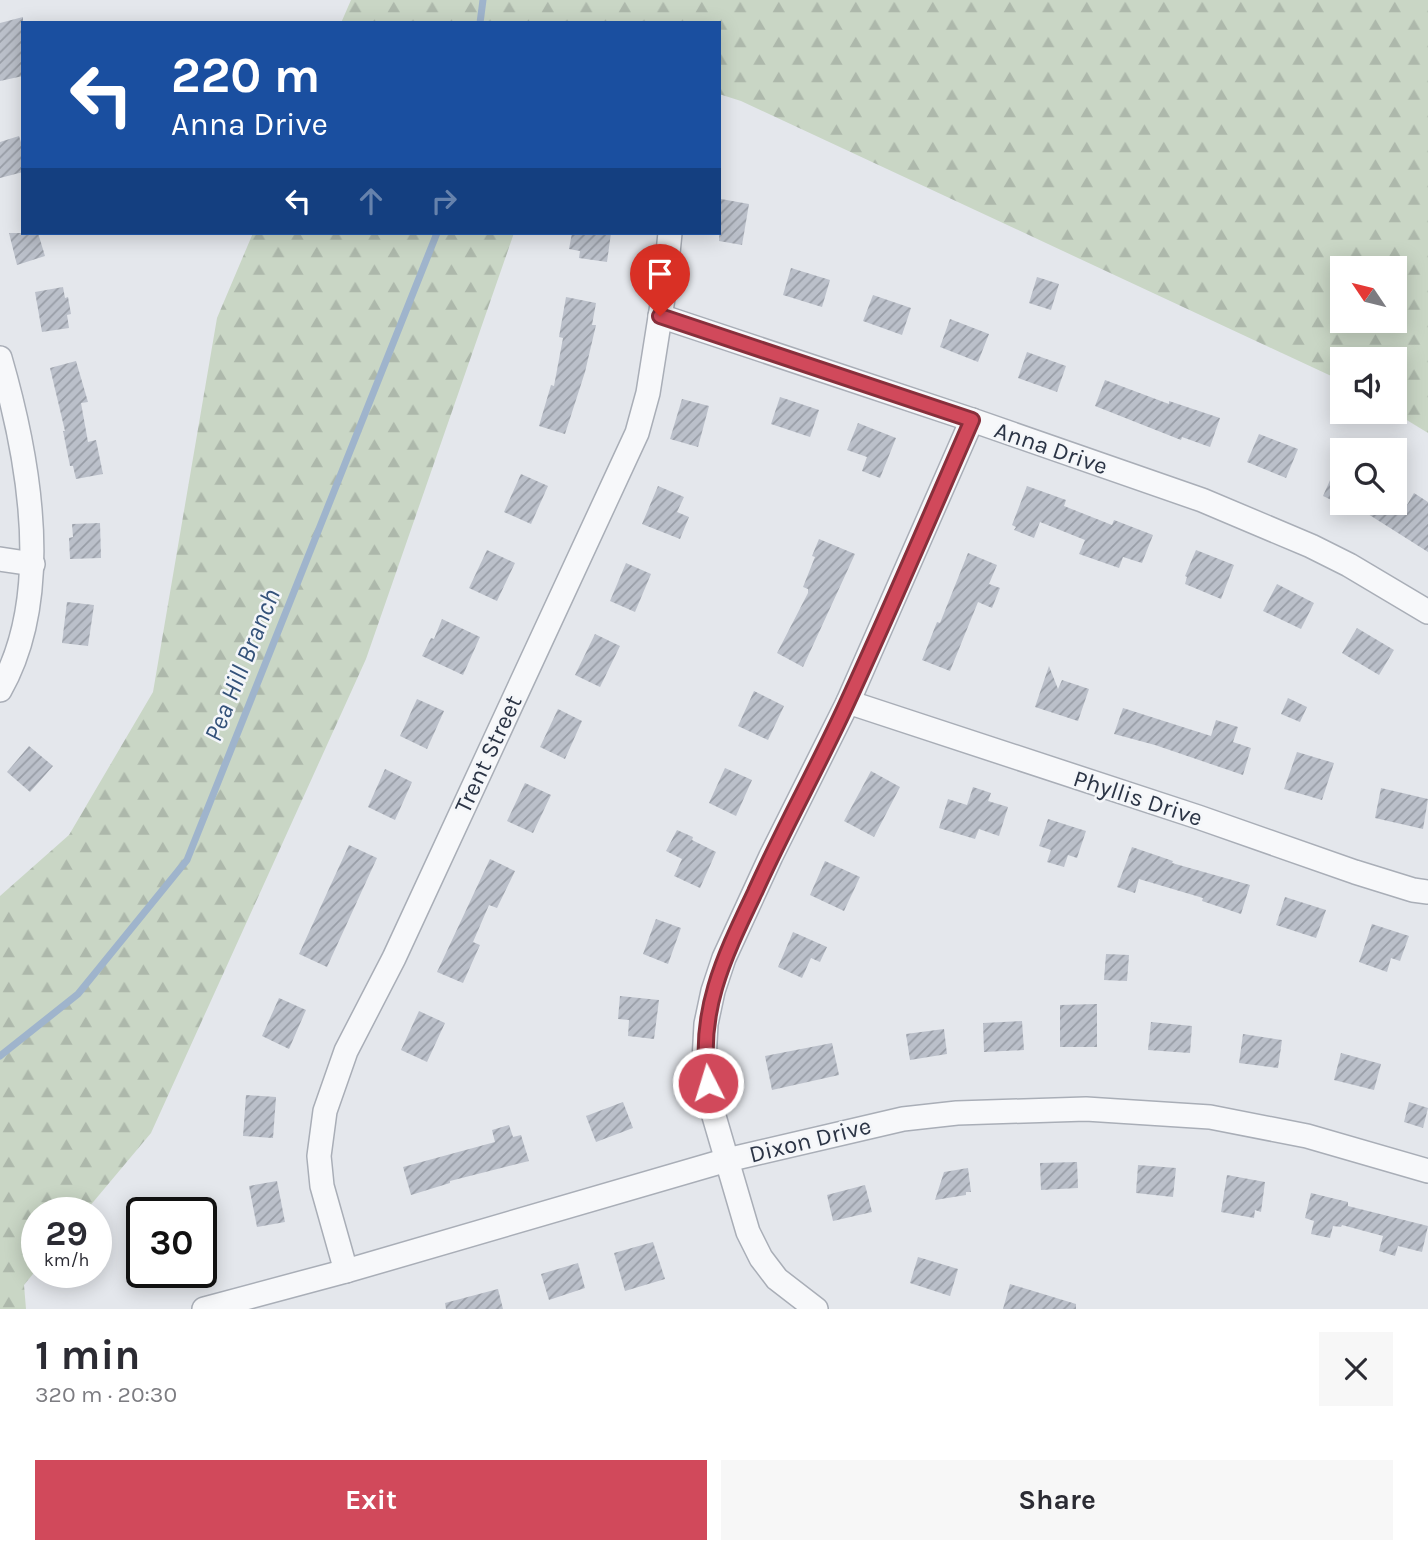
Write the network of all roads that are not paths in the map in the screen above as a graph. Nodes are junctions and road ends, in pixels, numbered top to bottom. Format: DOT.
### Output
graph roads {
  1 [pos="670,235"];
  2 [pos="660,316"];
  3 [pos="0,358"];
  4 [pos="972,420"];
  5 [pos="0,559"];
  6 [pos="33,564"];
  7 [pos="1428,612"];
  8 [pos="0,690"];
  9 [pos="848,702"];
  10 [pos="1428,892"];
  11 [pos="727,1160"];
  12 [pos="1428,1171"];
  13 [pos="346,1271"];
  14 [pos="204,1309"];
  15 [pos="816,1309"];
  1 -- 2 [label="street, Trent Street"];
  2 -- 4 [label="street, Anna Drive"];
  2 -- 13 [label="street, Trent Street"];
  3 -- 6 [label="street"];
  4 -- 7 [label="street, Anna Drive"];
  4 -- 9 [label="street"];
  5 -- 6 [label="street"];
  6 -- 8 [label="street"];
  9 -- 10 [label="street, Phyllis Drive"];
  9 -- 11 [label="street"];
  11 -- 12 [label="street, Dixon Drive"];
  11 -- 13 [label="street, Dixon Drive"];
  11 -- 15 [label="street"];
  13 -- 14 [label="street, Dixon Drive"];
}
